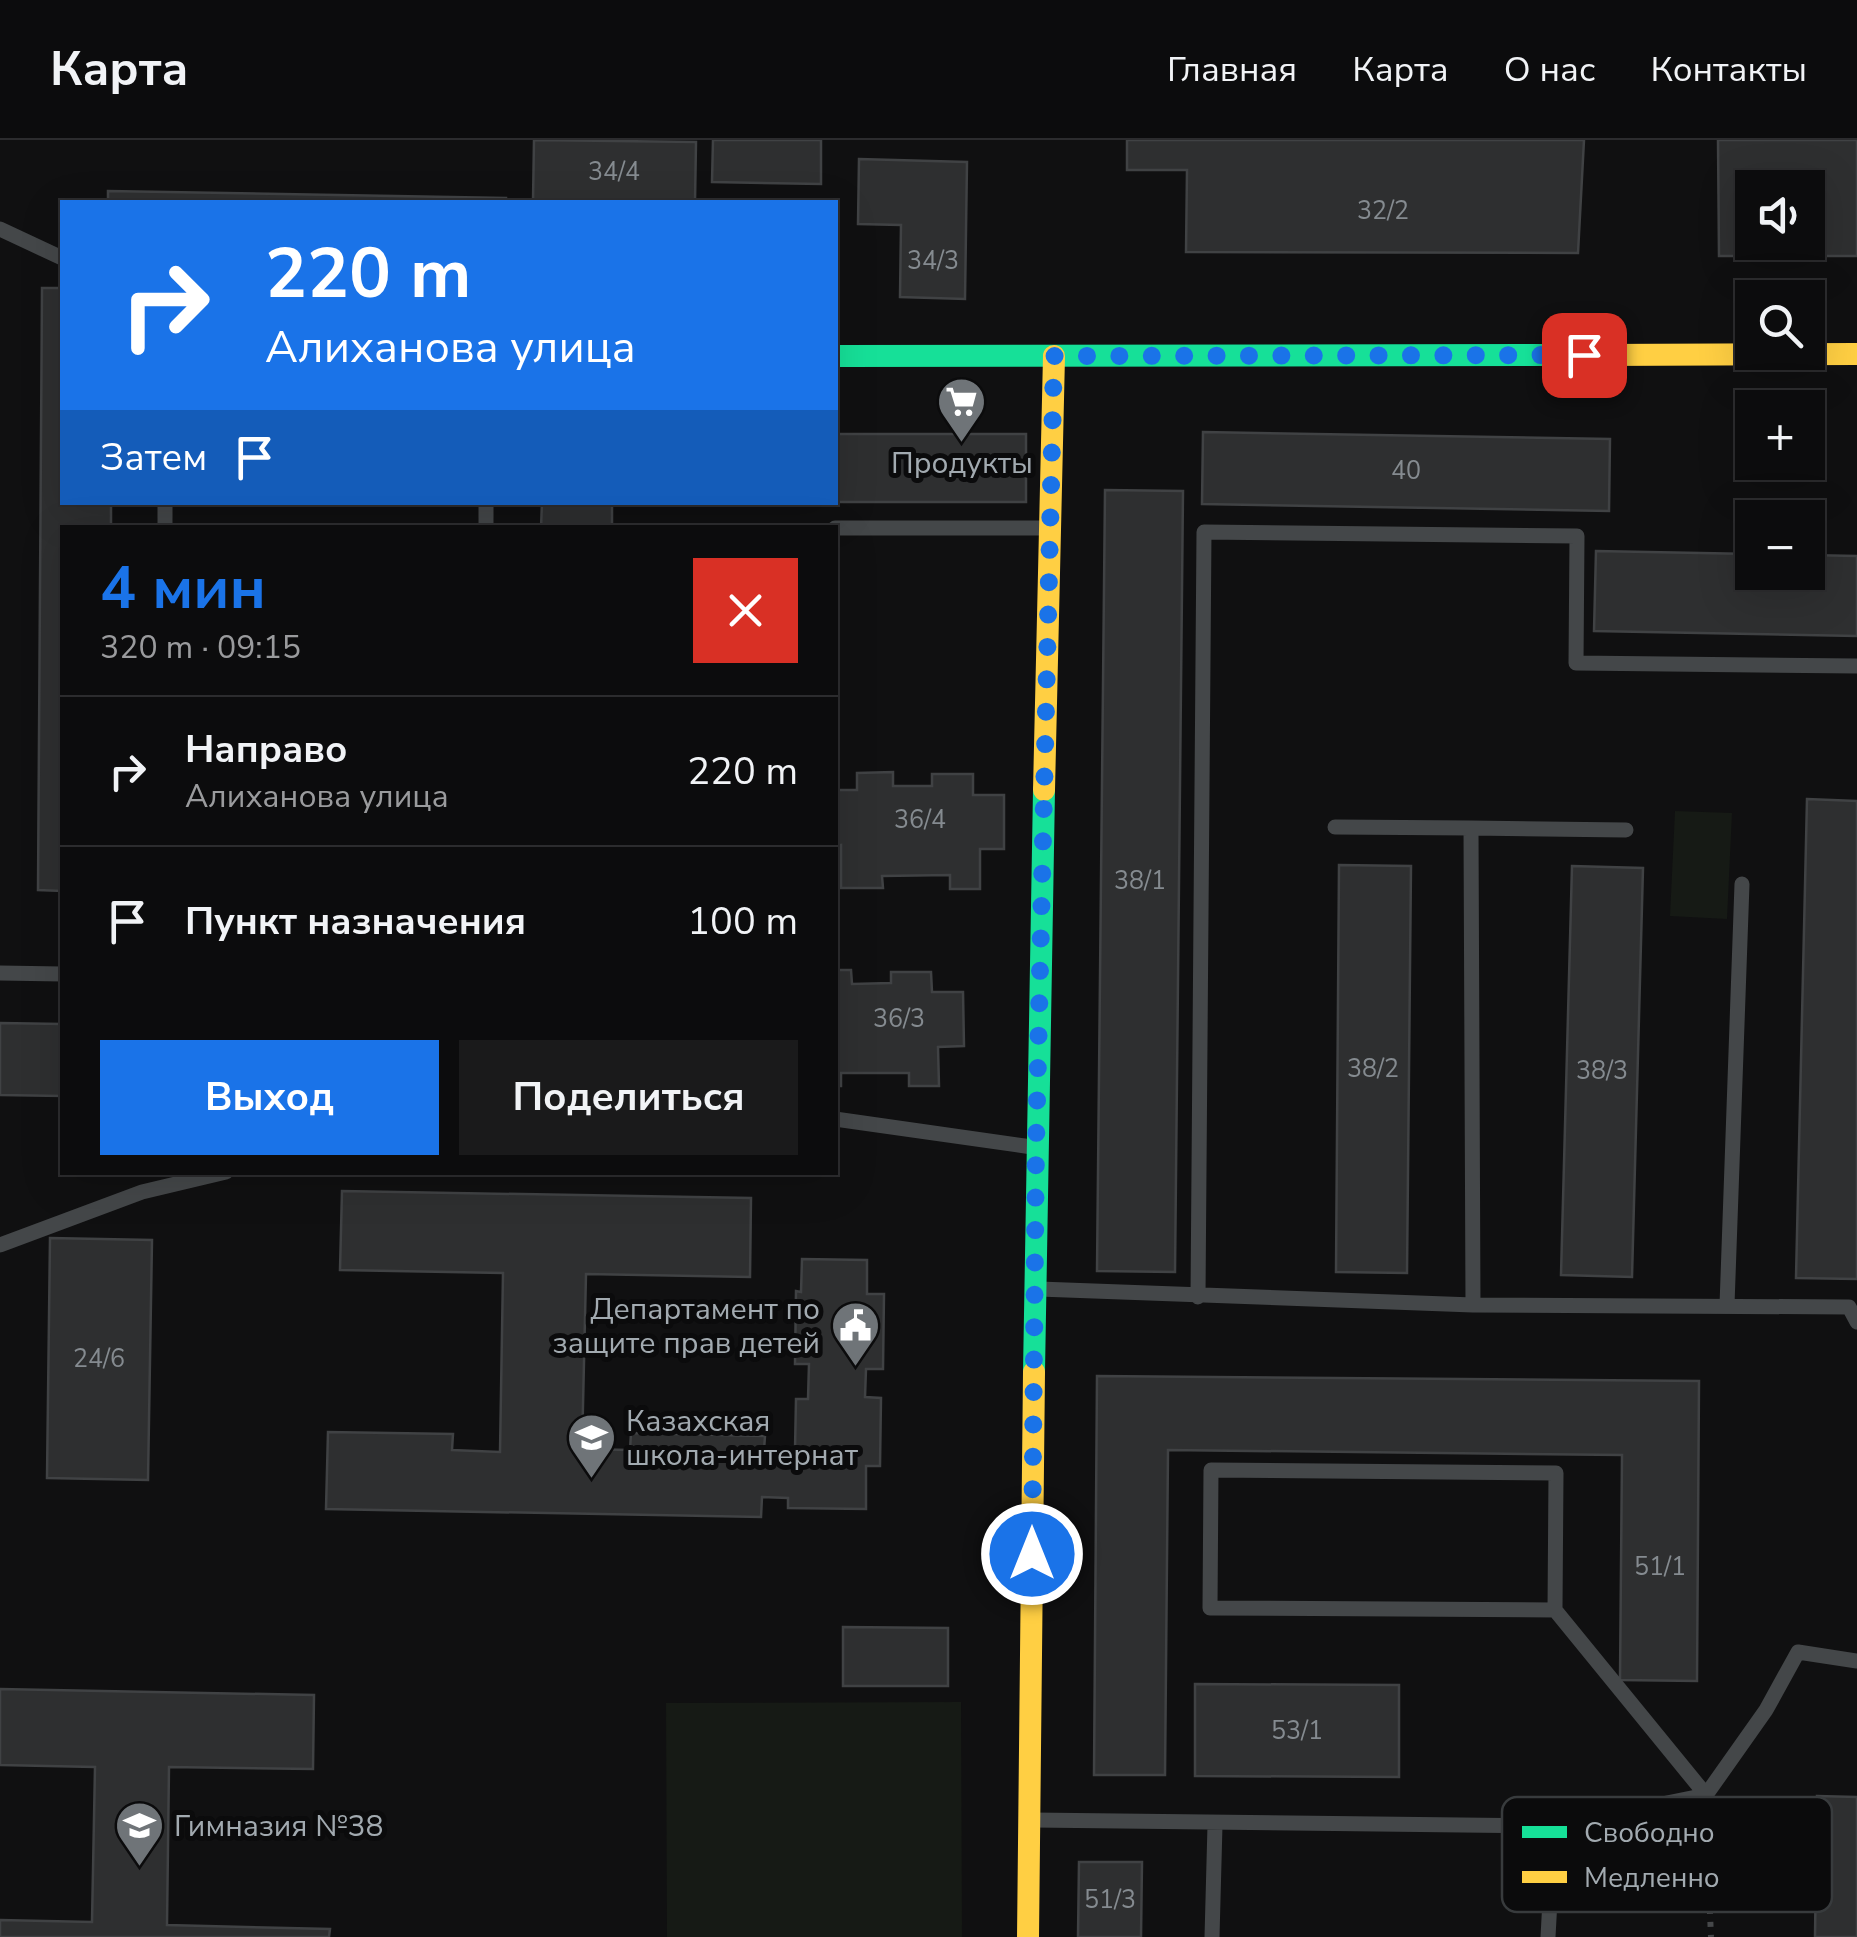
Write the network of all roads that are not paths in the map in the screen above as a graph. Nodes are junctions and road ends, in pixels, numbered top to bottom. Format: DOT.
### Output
graph roads {
  1 [pos="0,230"];
  2 [pos="60,257"];
  3 [pos="1857,354"];
  4 [pos="840,356"];
  5 [pos="1054,356"];
  6 [pos="838,528"];
  7 [pos="1052,528"];
  8 [pos="1857,666"];
  9 [pos="1334,827"];
  10 [pos="1471,828"];
  11 [pos="1626,830"];
  12 [pos="1742,884"];
  13 [pos="0,973"];
  14 [pos="60,974"];
  15 [pos="838,1119"];
  16 [pos="1036,1147"];
  17 [pos="213,1175"];
  18 [pos="0,1246"];
  19 [pos="1035,1289"];
  20 [pos="1198,1297"];
  21 [pos="1473,1304"];
  22 [pos="1727,1305"];
  23 [pos="1857,1322"];
  24 [pos="1555,1610"];
  25 [pos="1857,1662"];
  26 [pos="1706,1796"];
  27 [pos="1701,1797"];
  28 [pos="1029,1820"];
  29 [pos="1214,1825"];
  30 [pos="1502,1826"];
  31 [pos="1549,1912"];
  32 [pos="1028,1937"];
  33 [pos="1212,1937"];
  34 [pos="1548,1937"];
  1 -- 2 [label="lane"];
  3 -- 5 [label="street"];
  4 -- 5 [label="street"];
  5 -- 7 [label="street"];
  6 -- 7 [label="lane"];
  7 -- 16 [label="street"];
  8 -- 20 [label="lane"];
  9 -- 10 [label="lane"];
  10 -- 11 [label="lane"];
  10 -- 21 [label="lane"];
  12 -- 22 [label="lane"];
  13 -- 14 [label="lane"];
  15 -- 16 [label="lane"];
  16 -- 19 [label="street"];
  17 -- 18 [label="lane"];
  19 -- 20 [label="lane"];
  19 -- 28 [label="street"];
  20 -- 21 [label="lane"];
  21 -- 22 [label="lane"];
  22 -- 23 [label="lane"];
  24 -- 24 [label="lane"];
  24 -- 26 [label="lane"];
  25 -- 26 [label="lane"];
  26 -- 27 [label="lane"];
  28 -- 29 [label="lane"];
  28 -- 32 [label="street"];
  29 -- 30 [label="lane"];
  29 -- 33 [label="lane"];
  31 -- 34 [label="lane"];
}
